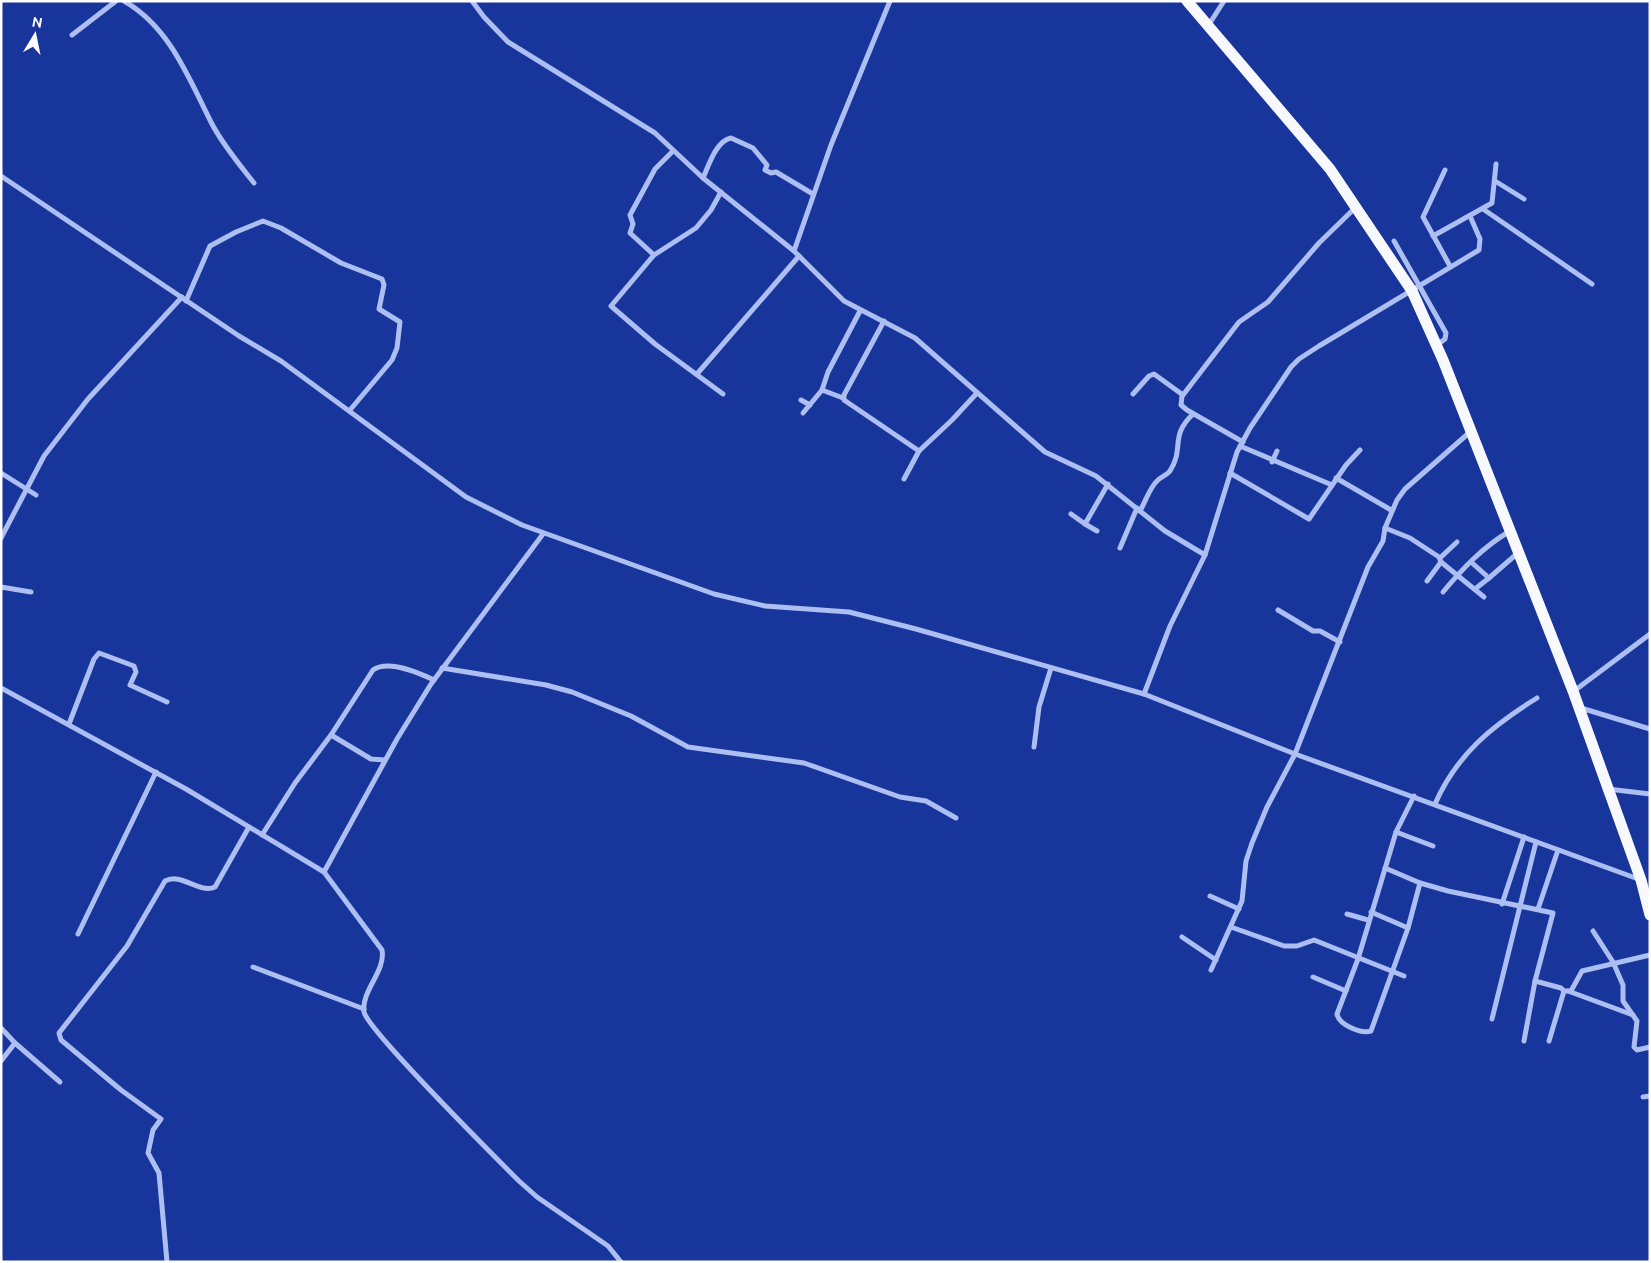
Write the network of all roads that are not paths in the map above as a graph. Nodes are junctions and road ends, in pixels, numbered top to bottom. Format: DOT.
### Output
graph roads {
  1 [pos="116,1"];
  2 [pos="124,1"];
  3 [pos="890,1"];
  4 [pos="1186,1"];
  5 [pos="1224,1"];
  6 [pos="475,3"];
  7 [pos="1208,26"];
  8 [pos="72,35"];
  9 [pos="674,151"];
  10 [pos="1496,164"];
  11 [pos="1445,170"];
  12 [pos="1,176"];
  13 [pos="703,178"];
  14 [pos="1495,181"];
  15 [pos="254,183"];
  16 [pos="721,192"];
  17 [pos="813,194"];
  18 [pos="1524,199"];
  19 [pos="1356,206"];
  20 [pos="1483,209"];
  21 [pos="1470,216"];
  22 [pos="1433,236"];
  23 [pos="1394,241"];
  24 [pos="796,253"];
  25 [pos="654,255"];
  26 [pos="1450,266"];
  27 [pos="1592,284"];
  28 [pos="1416,288"];
  29 [pos="184,299"];
  30 [pos="860,311"];
  31 [pos="884,321"];
  32 [pos="697,374"];
  33 [pos="822,390"];
  34 [pos="723,394"];
  35 [pos="977,394"];
  36 [pos="1134,394"];
  37 [pos="1182,396"];
  38 [pos="843,398"];
  39 [pos="801,400"];
  40 [pos="810,405"];
  41 [pos="350,410"];
  42 [pos="803,413"];
  43 [pos="1193,414"];
  44 [pos="1470,432"];
  45 [pos="1242,444"];
  46 [pos="1360,450"];
  47 [pos="919,451"];
  48 [pos="1277,451"];
  49 [pos="1272,462"];
  50 [pos="1,473"];
  51 [pos="1230,473"];
  52 [pos="1336,478"];
  53 [pos="904,479"];
  54 [pos="1108,484"];
  55 [pos="1332,485"];
  56 [pos="28,489"];
  57 [pos="36,495"];
  58 [pos="1138,510"];
  59 [pos="1391,510"];
  60 [pos="1071,514"];
  61 [pos="1085,524"];
  62 [pos="1385,528"];
  63 [pos="1511,530"];
  64 [pos="1097,531"];
  65 [pos="543,534"];
  66 [pos="1,538"];
  67 [pos="1457,542"];
  68 [pos="1120,548"];
  69 [pos="1520,551"];
  70 [pos="1205,555"];
  71 [pos="1441,560"];
  72 [pos="1471,562"];
  73 [pos="1457,574"];
  74 [pos="1489,578"];
  75 [pos="1427,581"];
  76 [pos="1,588"];
  77 [pos="1475,589"];
  78 [pos="32,592"];
  79 [pos="1443,592"];
  80 [pos="1484,597"];
  81 [pos="1278,610"];
  82 [pos="1650,634"];
  83 [pos="1340,642"];
  84 [pos="442,668"];
  85 [pos="1051,668"];
  86 [pos="434,680"];
  87 [pos="1,688"];
  88 [pos="1573,691"];
  89 [pos="1144,694"];
  90 [pos="1538,698"];
  91 [pos="167,702"];
  92 [pos="1579,707"];
  93 [pos="69,724"];
  94 [pos="1650,729"];
  95 [pos="331,735"];
  96 [pos="1034,747"];
  97 [pos="1295,754"];
  98 [pos="385,760"];
  99 [pos="156,772"];
  100 [pos="1608,789"];
  101 [pos="1650,794"];
  102 [pos="1414,796"];
  103 [pos="1435,804"];
  104 [pos="956,818"];
  105 [pos="249,827"];
  106 [pos="1396,832"];
  107 [pos="262,835"];
  108 [pos="1524,837"];
  109 [pos="1536,842"];
  110 [pos="1434,846"];
  111 [pos="1558,850"];
  112 [pos="1385,868"];
  113 [pos="324,872"];
  114 [pos="1420,882"];
  115 [pos="1645,882"];
  116 [pos="1210,896"];
  117 [pos="1502,904"];
  118 [pos="1522,906"];
  119 [pos="1239,909"];
  120 [pos="1538,909"];
  121 [pos="1371,912"];
  122 [pos="1347,914"];
  123 [pos="1650,915"];
  124 [pos="1368,920"];
  125 [pos="1231,927"];
  126 [pos="1408,928"];
  127 [pos="1593,931"];
  128 [pos="78,934"];
  129 [pos="1182,937"];
  130 [pos="1650,955"];
  131 [pos="1358,959"];
  132 [pos="1216,960"];
  133 [pos="1613,962"];
  134 [pos="253,967"];
  135 [pos="1211,970"];
  136 [pos="1392,972"];
  137 [pos="1404,976"];
  138 [pos="1313,977"];
  139 [pos="1535,981"];
  140 [pos="1346,991"];
  141 [pos="1566,991"];
  142 [pos="364,1009"];
  143 [pos="1633,1015"];
  144 [pos="1492,1019"];
  145 [pos="1,1028"];
  146 [pos="1524,1040"];
  147 [pos="1549,1041"];
  148 [pos="15,1042"];
  149 [pos="1650,1046"];
  150 [pos="1,1061"];
  151 [pos="60,1082"];
  152 [pos="1650,1096"];
  153 [pos="1643,1097"];
  154 [pos="167,1262"];
  155 [pos="621,1262"];
  1 -- 8 [label="street"];
  2 -- 15 [label="street"];
  3 -- 17 [label="street"];
  4 -- 7 [label="main road"];
  5 -- 7 [label="street"];
  6 -- 9 [label="street"];
  7 -- 19 [label="main road"];
  9 -- 13 [label="street"];
  9 -- 25 [label="street"];
  10 -- 14 [label="street"];
  11 -- 22 [label="street"];
  12 -- 29 [label="street"];
  13 -- 16 [label="street"];
  13 -- 17 [label="street"];
  14 -- 18 [label="street"];
  14 -- 20 [label="street"];
  16 -- 24 [label="street"];
  16 -- 25 [label="street"];
  17 -- 24 [label="street"];
  19 -- 28 [label="main road"];
  19 -- 37 [label="street"];
  20 -- 21 [label="street"];
  20 -- 27 [label="street"];
  21 -- 22 [label="street"];
  21 -- 26 [label="street"];
  22 -- 26 [label="street"];
  23 -- 28 [label="street"];
  24 -- 30 [label="street"];
  24 -- 32 [label="street"];
  25 -- 32 [label="street"];
  26 -- 28 [label="street"];
  28 -- 44 [label="main road"];
  28 -- 45 [label="street"];
  29 -- 41 [label="street"];
  29 -- 41 [label="street"];
  29 -- 56 [label="street"];
  30 -- 31 [label="street"];
  30 -- 33 [label="street"];
  31 -- 35 [label="street"];
  31 -- 38 [label="street"];
  32 -- 34 [label="street"];
  33 -- 38 [label="street"];
  33 -- 40 [label="street"];
  35 -- 47 [label="street"];
  35 -- 54 [label="street"];
  36 -- 37 [label="street"];
  37 -- 43 [label="street"];
  38 -- 47 [label="street"];
  39 -- 40 [label="street"];
  40 -- 42 [label="street"];
  41 -- 65 [label="street"];
  43 -- 45 [label="street"];
  43 -- 58 [label="street"];
  44 -- 59 [label="street"];
  44 -- 63 [label="main road"];
  45 -- 49 [label="street"];
  45 -- 51 [label="street"];
  46 -- 52 [label="street"];
  47 -- 53 [label="street"];
  48 -- 49 [label="street"];
  49 -- 55 [label="street"];
  50 -- 56 [label="street"];
  51 -- 55 [label="street"];
  51 -- 70 [label="street"];
  52 -- 55 [label="street"];
  52 -- 59 [label="street"];
  54 -- 58 [label="street"];
  54 -- 61 [label="street"];
  56 -- 57 [label="street"];
  56 -- 66 [label="street"];
  58 -- 68 [label="street"];
  58 -- 70 [label="street"];
  59 -- 62 [label="street"];
  60 -- 61 [label="street"];
  61 -- 64 [label="street"];
  62 -- 71 [label="street"];
  62 -- 83 [label="street"];
  63 -- 69 [label="main road"];
  63 -- 72 [label="street"];
  65 -- 84 [label="street"];
  65 -- 85 [label="street"];
  67 -- 71 [label="street"];
  69 -- 74 [label="street"];
  69 -- 88 [label="main road"];
  70 -- 89 [label="street"];
  71 -- 73 [label="street"];
  71 -- 75 [label="street"];
  72 -- 73 [label="street"];
  72 -- 74 [label="street"];
  73 -- 77 [label="street"];
  73 -- 79 [label="street"];
  74 -- 77 [label="street"];
  76 -- 78 [label="street"];
  77 -- 80 [label="street"];
  81 -- 83 [label="street"];
  82 -- 88 [label="street"];
  83 -- 97 [label="street"];
  84 -- 86 [label="street"];
  84 -- 104 [label="street"];
  85 -- 89 [label="street"];
  85 -- 96 [label="street"];
  86 -- 95 [label="street"];
  86 -- 98 [label="street"];
  87 -- 93 [label="street"];
  88 -- 92 [label="main road"];
  89 -- 97 [label="street"];
  90 -- 103 [label="street"];
  91 -- 93 [label="street"];
  92 -- 94 [label="street"];
  92 -- 100 [label="main road"];
  93 -- 99 [label="street"];
  95 -- 98 [label="street"];
  95 -- 107 [label="street"];
  97 -- 102 [label="street"];
  97 -- 119 [label="street"];
  98 -- 113 [label="street"];
  99 -- 105 [label="street"];
  99 -- 128 [label="street"];
  100 -- 101 [label="street"];
  100 -- 115 [label="main road"];
  102 -- 103 [label="street"];
  102 -- 106 [label="street"];
  103 -- 108 [label="street"];
  105 -- 107 [label="street"];
  105 -- 154 [label="street"];
  106 -- 110 [label="street"];
  106 -- 112 [label="street"];
  107 -- 113 [label="street"];
  108 -- 109 [label="street"];
  108 -- 117 [label="street"];
  109 -- 111 [label="street"];
  109 -- 118 [label="street"];
  111 -- 115 [label="street"];
  111 -- 120 [label="street"];
  112 -- 114 [label="street"];
  112 -- 121 [label="street"];
  113 -- 142 [label="street"];
  114 -- 117 [label="street"];
  114 -- 126 [label="street"];
  115 -- 123 [label="main road"];
  116 -- 119 [label="street"];
  117 -- 118 [label="street"];
  118 -- 120 [label="street"];
  118 -- 144 [label="street"];
  119 -- 125 [label="street"];
  120 -- 139 [label="street"];
  121 -- 124 [label="street"];
  121 -- 126 [label="street"];
  122 -- 124 [label="street"];
  124 -- 131 [label="street"];
  125 -- 131 [label="street"];
  125 -- 132 [label="street"];
  126 -- 136 [label="street"];
  127 -- 133 [label="street"];
  129 -- 132 [label="street"];
  130 -- 133 [label="street"];
  131 -- 136 [label="street"];
  131 -- 140 [label="street"];
  132 -- 135 [label="street"];
  133 -- 141 [label="street"];
  133 -- 143 [label="street"];
  134 -- 142 [label="street"];
  136 -- 137 [label="street"];
  136 -- 140 [label="street"];
  138 -- 140 [label="street"];
  139 -- 141 [label="street"];
  139 -- 146 [label="street"];
  141 -- 143 [label="street"];
  141 -- 147 [label="street"];
  142 -- 155 [label="street"];
  143 -- 149 [label="street"];
  145 -- 148 [label="street"];
  148 -- 150 [label="street"];
  148 -- 151 [label="street"];
  152 -- 153 [label="street"];
}
